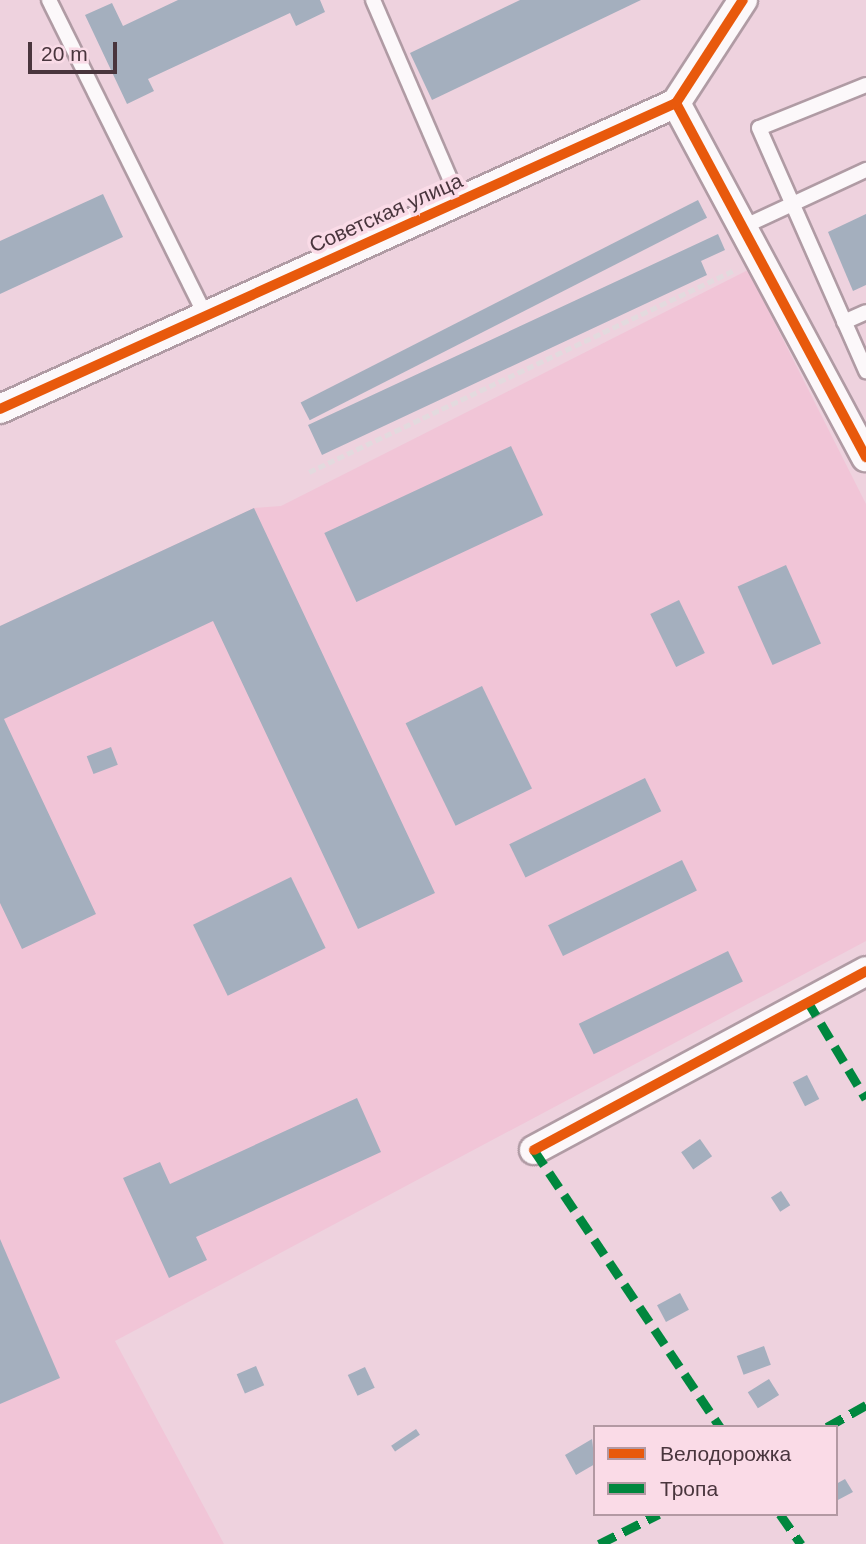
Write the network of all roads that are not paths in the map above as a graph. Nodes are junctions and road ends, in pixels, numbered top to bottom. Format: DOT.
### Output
graph roads {
  1 [pos="48,0"];
  2 [pos="373,0"];
  3 [pos="743,0"];
  4 [pos="866,85"];
  5 [pos="676,103"];
  6 [pos="866,170"];
  7 [pos="460,202"];
  8 [pos="791,205"];
  9 [pos="743,227"];
  10 [pos="866,312"];
  11 [pos="205,314"];
  12 [pos="844,322"];
  13 [pos="866,371"];
  14 [pos="0,409"];
  15 [pos="866,457"];
  16 [pos="866,971"];
  17 [pos="534,1150"];
  1 -- 11 [label="lane"];
  2 -- 7 [label="lane"];
  3 -- 5 [label="street"];
  4 -- 8 [label="lane"];
  5 -- 7 [label="street, Советская улица"];
  5 -- 9 [label="street"];
  6 -- 8 [label="lane"];
  7 -- 11 [label="street, Советская улица"];
  8 -- 9 [label="lane"];
  8 -- 12 [label="lane"];
  9 -- 15 [label="street"];
  10 -- 12 [label="lane"];
  11 -- 14 [label="street, Советская улица"];
  12 -- 13 [label="lane"];
  16 -- 17 [label="street"];
}
